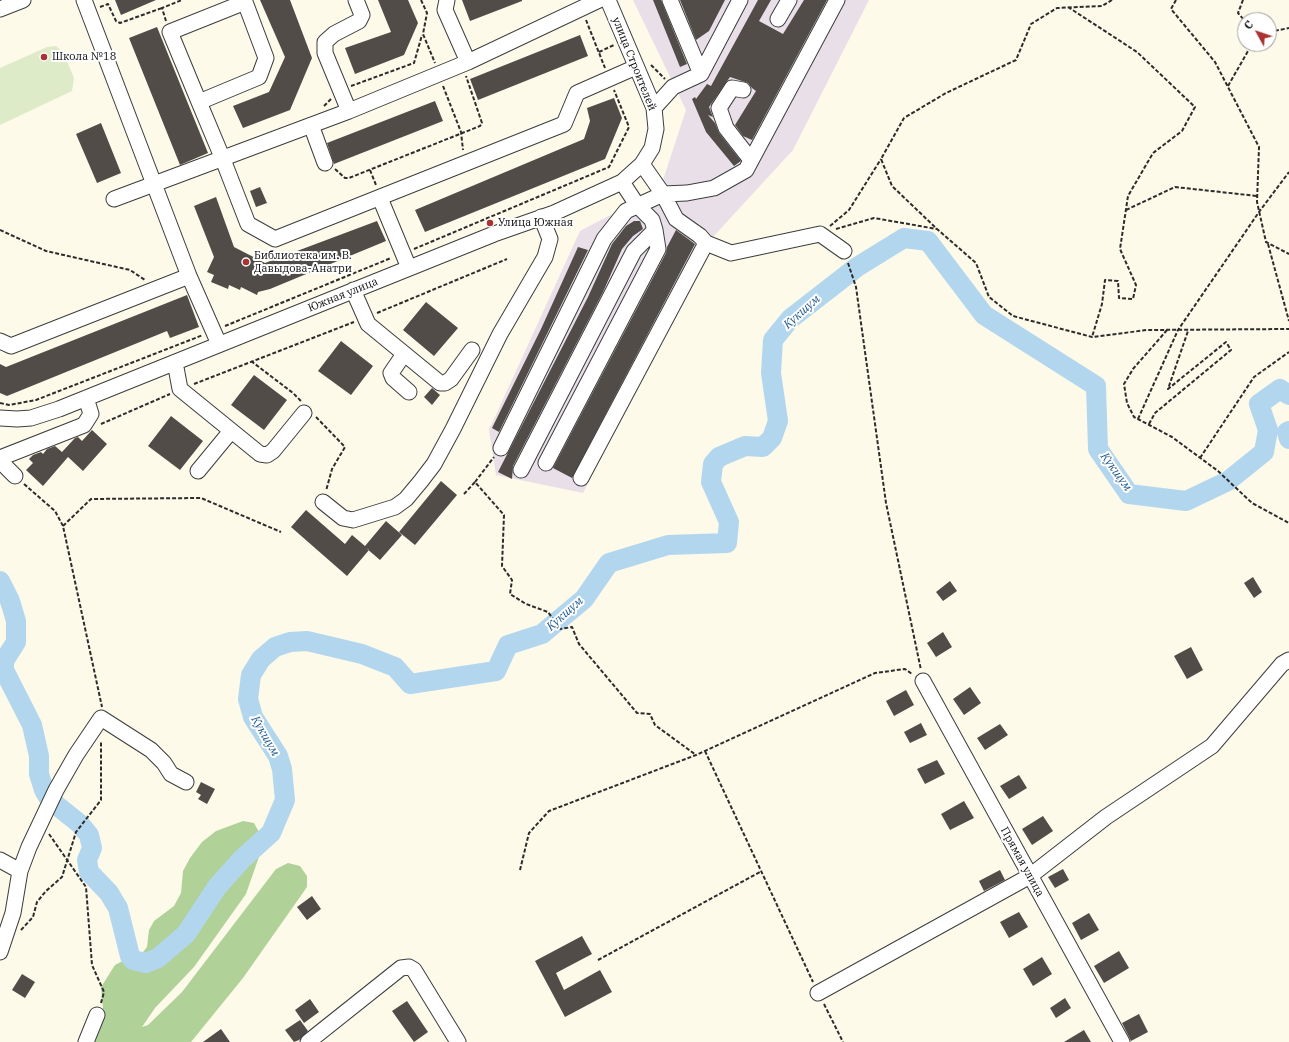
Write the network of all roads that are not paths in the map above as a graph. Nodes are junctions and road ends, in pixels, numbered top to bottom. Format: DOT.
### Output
graph roads {
  1 [pos="23,0"];
  2 [pos="356,0"];
  3 [pos="447,0"];
  4 [pos="599,0"];
  5 [pos="608,0"];
  6 [pos="670,0"];
  7 [pos="740,0"];
  8 [pos="788,0"];
  9 [pos="837,0"];
  10 [pos="86,6"];
  11 [pos="0,9"];
  12 [pos="778,18"];
  13 [pos="465,63"];
  14 [pos="642,65"];
  15 [pos="702,74"];
  16 [pos="743,90"];
  17 [pos="198,102"];
  18 [pos="654,108"];
  19 [pos="349,111"];
  20 [pos="311,125"];
  21 [pos="656,129"];
  22 [pos="222,157"];
  23 [pos="751,160"];
  24 [pos="325,163"];
  25 [pos="642,164"];
  26 [pos="622,182"];
  27 [pos="155,184"];
  28 [pos="663,194"];
  29 [pos="380,198"];
  30 [pos="114,199"];
  31 [pos="637,205"];
  32 [pos="541,217"];
  33 [pos="655,230"];
  34 [pos="706,243"];
  35 [pos="844,251"];
  36 [pos="409,268"];
  37 [pos="190,276"];
  38 [pos="353,290"];
  39 [pos="216,338"];
  40 [pos="0,341"];
  41 [pos="472,350"];
  42 [pos="404,354"];
  43 [pos="175,362"];
  44 [pos="409,392"];
  45 [pos="86,398"];
  46 [pos="304,413"];
  47 [pos="0,418"];
  48 [pos="231,430"];
  49 [pos="501,448"];
  50 [pos="0,458"];
  51 [pos="0,461"];
  52 [pos="546,463"];
  53 [pos="521,470"];
  54 [pos="198,471"];
  55 [pos="15,476"];
  56 [pos="581,478"];
  57 [pos="323,502"];
  58 [pos="1289,660"];
  59 [pos="924,681"];
  60 [pos="186,782"];
  61 [pos="0,860"];
  62 [pos="20,871"];
  63 [pos="1030,876"];
  64 [pos="0,952"];
  65 [pos="818,993"];
  66 [pos="97,1016"];
  67 [pos="86,1042"];
  68 [pos="308,1042"];
  69 [pos="458,1042"];
  70 [pos="1122,1042"];
  1 -- 11 [label="street"];
  2 -- 19 [label="street"];
  3 -- 13 [label="street"];
  4 -- 13 [label="street"];
  5 -- 14 [label="street, улица Строителей"];
  6 -- 15 [label="street"];
  7 -- 15 [label="street"];
  8 -- 12 [label="street"];
  9 -- 23 [label="street"];
  10 -- 27 [label="street"];
  13 -- 19 [label="street"];
  14 -- 18 [label="street, улица Строителей"];
  14 -- 29 [label="street"];
  15 -- 18 [label="street"];
  16 -- 23 [label="street"];
  17 -- 17 [label="street"];
  17 -- 22 [label="street"];
  18 -- 21 [label="street, улица Строителей"];
  19 -- 20 [label="street"];
  20 -- 22 [label="street"];
  20 -- 24 [label="street"];
  21 -- 25 [label="street, Южная улица"];
  22 -- 27 [label="street"];
  22 -- 29 [label="street"];
  23 -- 28 [label="street"];
  25 -- 26 [label="street, Южная улица"];
  25 -- 28 [label="street"];
  26 -- 31 [label="street"];
  26 -- 32 [label="street, Южная улица"];
  27 -- 30 [label="street"];
  27 -- 37 [label="street"];
  28 -- 31 [label="street"];
  28 -- 34 [label="street"];
  29 -- 36 [label="street"];
  31 -- 33 [label="street"];
  31 -- 49 [label="street"];
  32 -- 36 [label="street, Южная улица"];
  32 -- 57 [label="street"];
  33 -- 52 [label="street"];
  33 -- 53 [label="street"];
  34 -- 35 [label="street"];
  34 -- 56 [label="street"];
  36 -- 38 [label="street, Южная улица"];
  37 -- 39 [label="street"];
  37 -- 40 [label="street"];
  38 -- 39 [label="street, Южная улица"];
  38 -- 42 [label="street"];
  39 -- 43 [label="street, Южная улица"];
  41 -- 42 [label="street"];
  42 -- 44 [label="street"];
  43 -- 45 [label="street, Южная улица"];
  43 -- 48 [label="street"];
  45 -- 47 [label="street, Южная улица"];
  45 -- 50 [label="street"];
  46 -- 48 [label="street"];
  48 -- 54 [label="street"];
  51 -- 55 [label="street"];
  58 -- 63 [label="street"];
  59 -- 63 [label="street, Прямая улица"];
  60 -- 62 [label="street"];
  61 -- 62 [label="street"];
  62 -- 64 [label="street"];
  63 -- 65 [label="street"];
  63 -- 70 [label="street, Прямая улица"];
  66 -- 67 [label="street"];
  68 -- 69 [label="street"];
}
